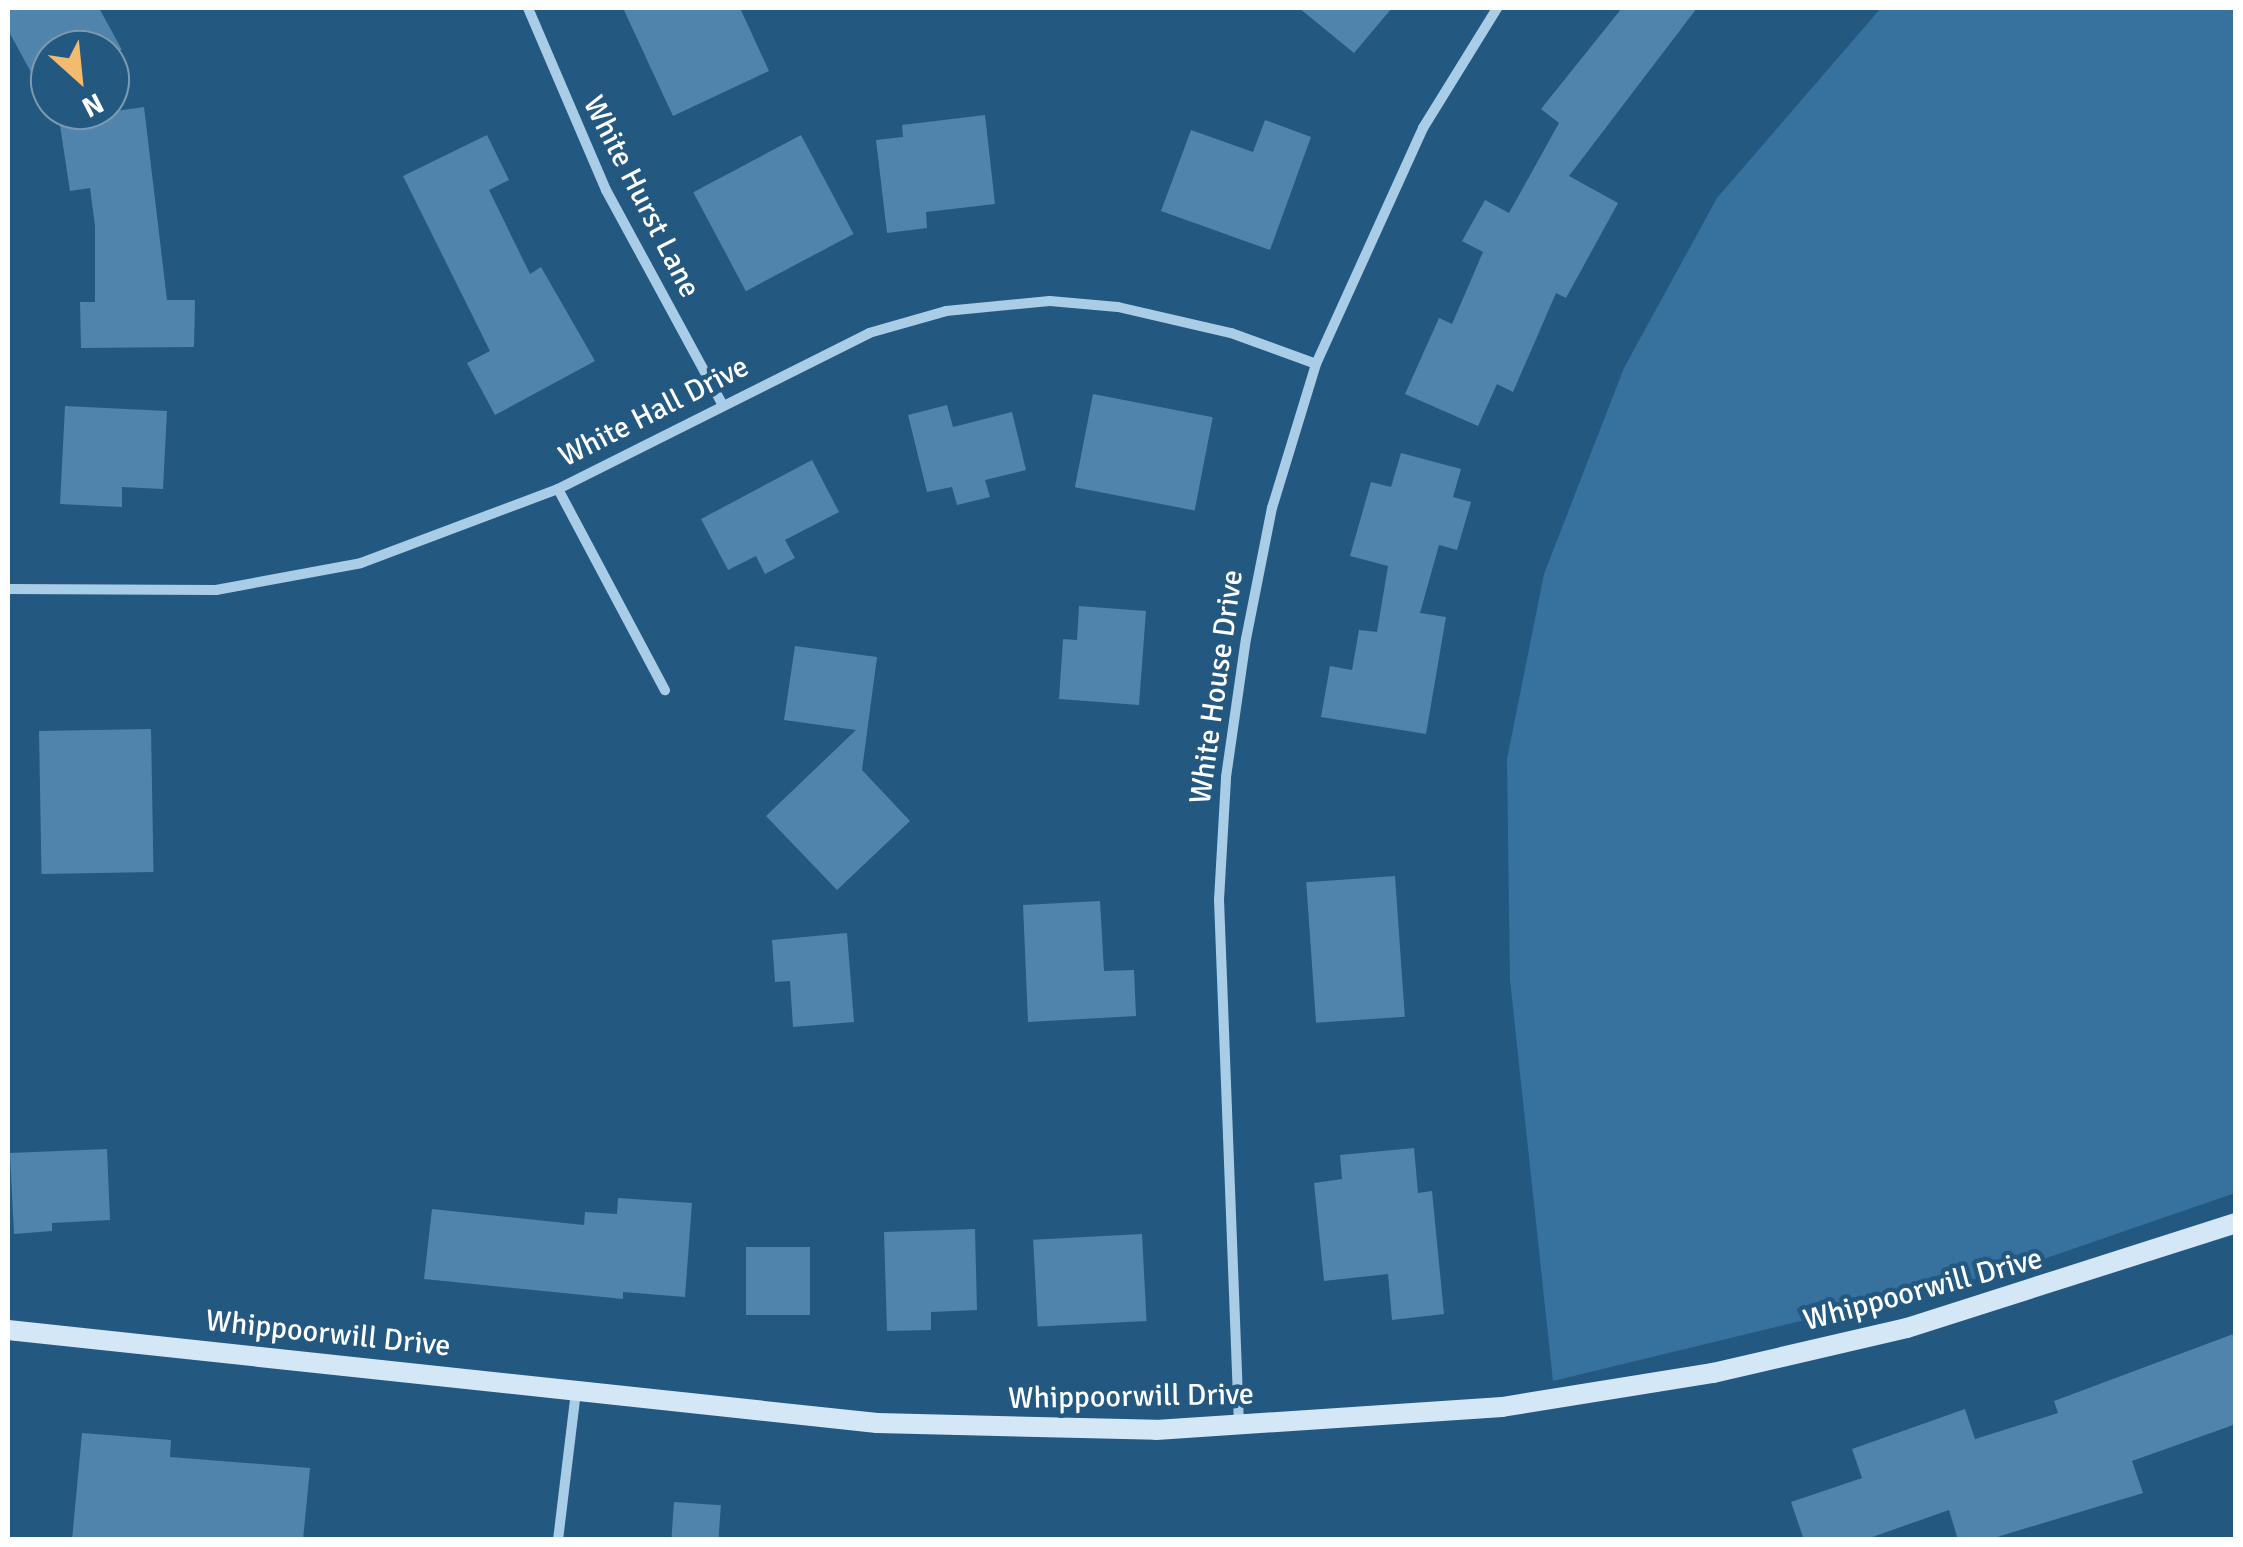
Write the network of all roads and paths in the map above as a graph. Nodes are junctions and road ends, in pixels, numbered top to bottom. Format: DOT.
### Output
graph roads {
  1 [pos="528,8"];
  2 [pos="1497,8"];
  3 [pos="1316,364"];
  4 [pos="722,404"];
  5 [pos="558,489"];
  6 [pos="8,588"];
  7 [pos="665,690"];
  8 [pos="2236,1223"];
  9 [pos="8,1330"];
  10 [pos="576,1390"];
  11 [pos="1239,1426"];
  12 [pos="558,1540"];
  1 -- 4 [label="street, White Hurst Lane"];
  2 -- 3 [label="street, White House Drive"];
  3 -- 4 [label="street, White Hall Drive"];
  3 -- 11 [label="street, White House Drive"];
  4 -- 5 [label="street, White Hall Drive"];
  5 -- 6 [label="street, White Hall Drive"];
  5 -- 7 [label="street"];
  8 -- 11 [label="street, Whippoorwill Drive"];
  9 -- 10 [label="street, Whippoorwill Drive"];
  10 -- 11 [label="street, Whippoorwill Drive"];
  10 -- 12 [label="street"];
}
